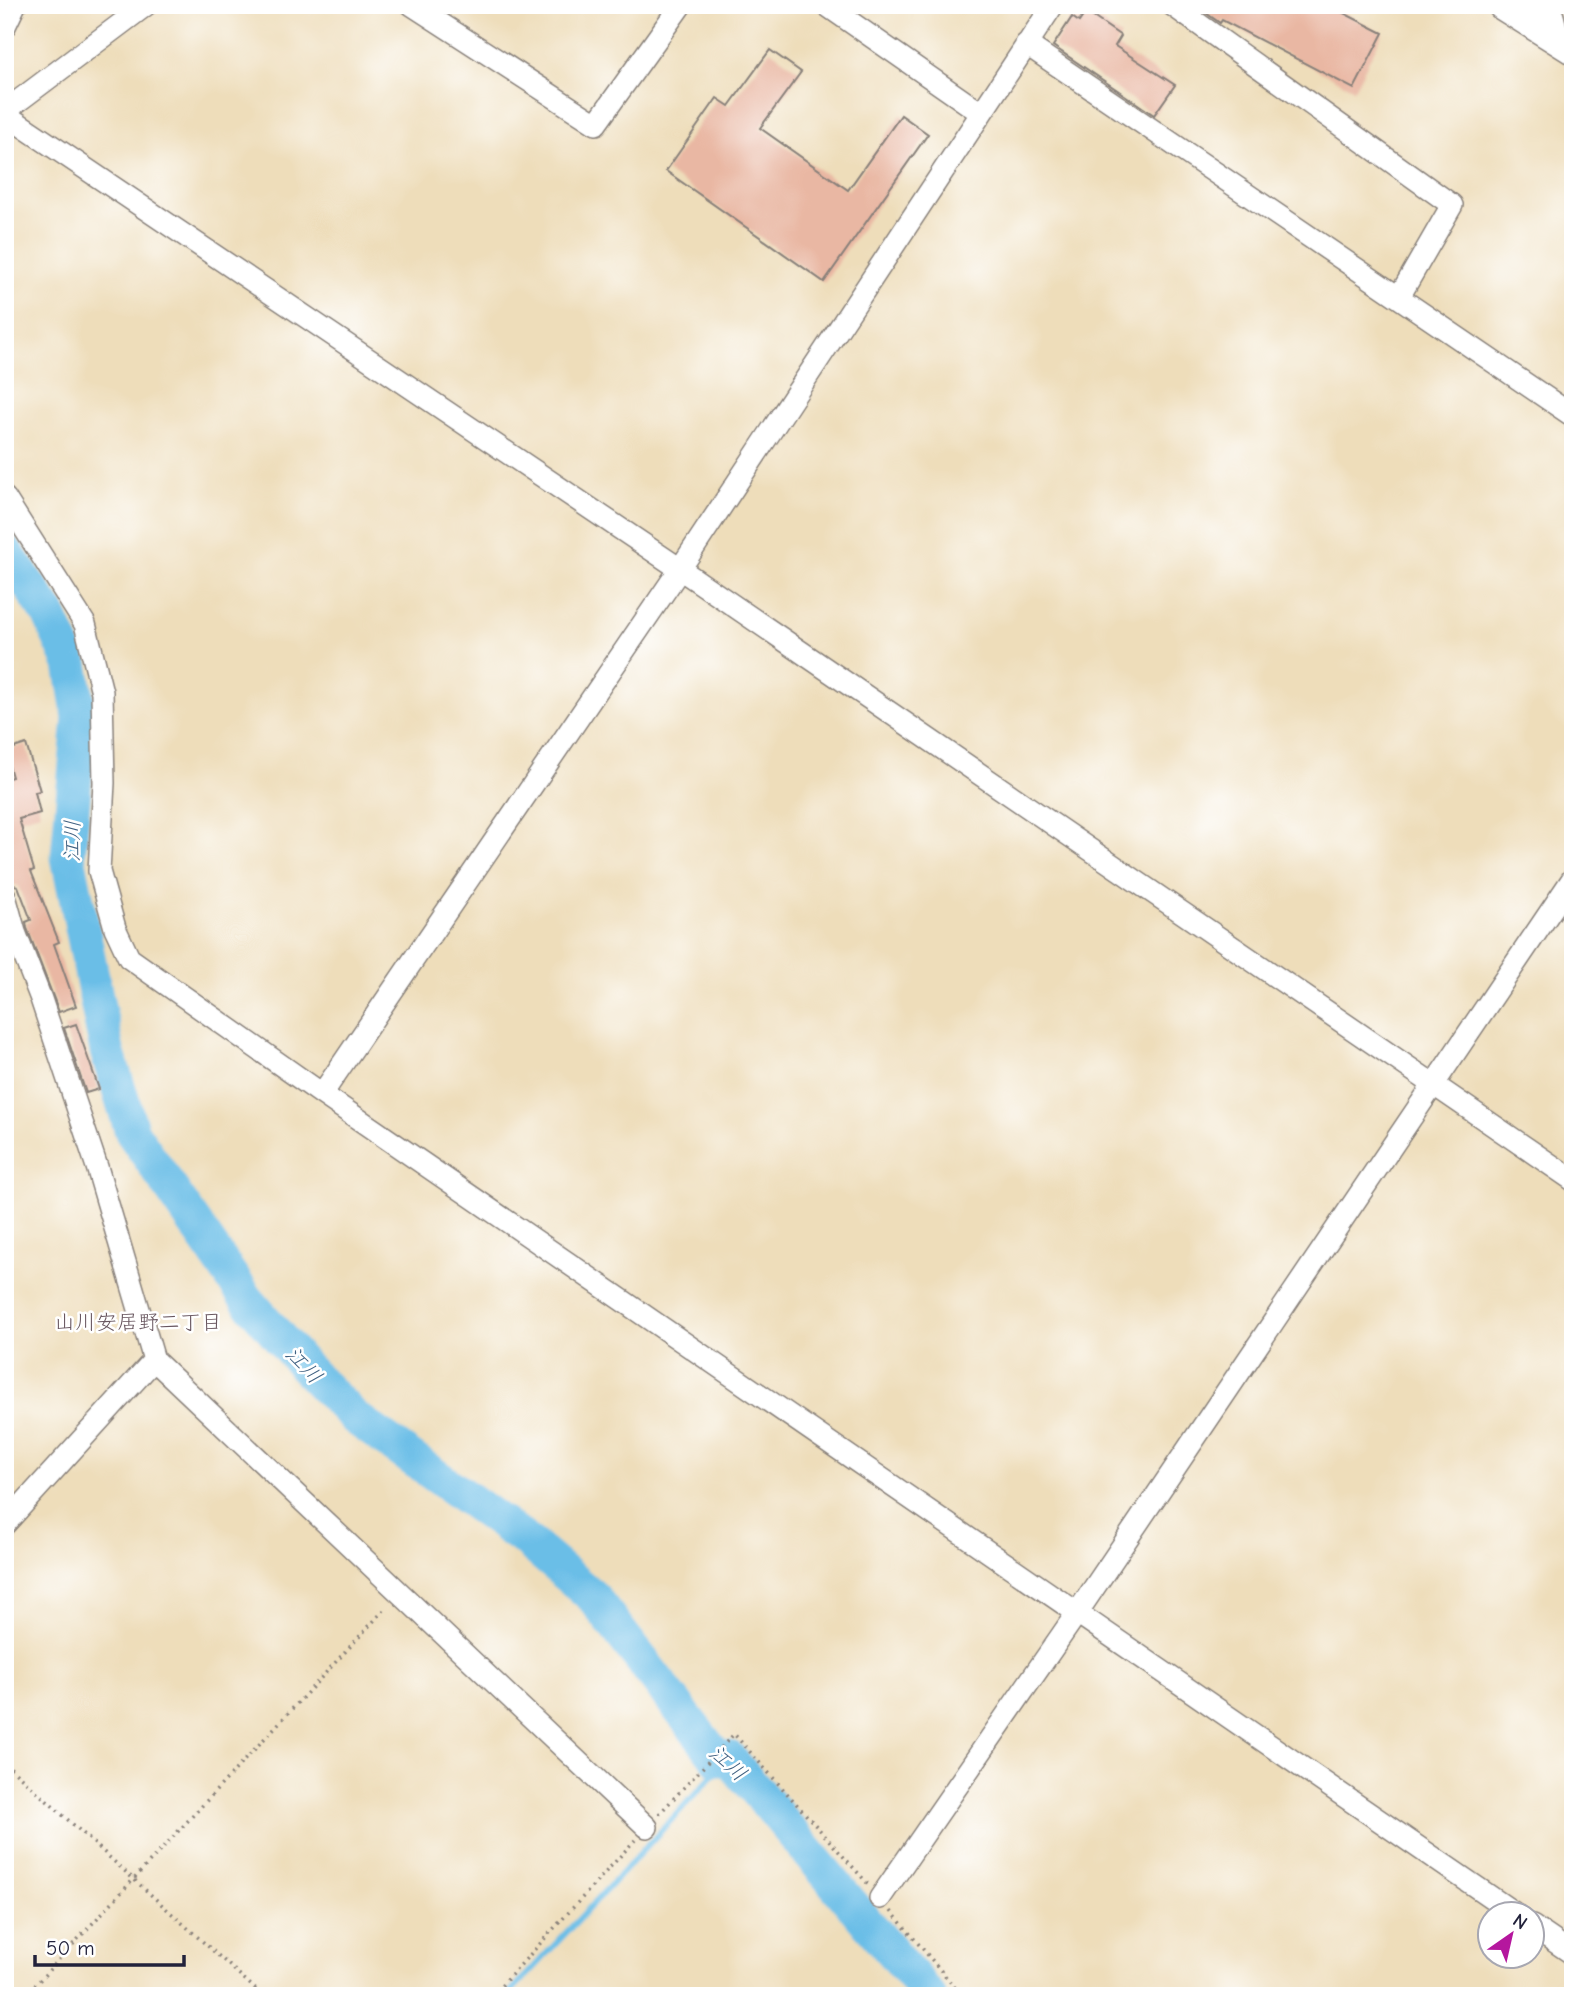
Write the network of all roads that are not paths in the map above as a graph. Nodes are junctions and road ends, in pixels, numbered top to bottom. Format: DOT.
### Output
graph roads {
  1 [pos="15,5"];
  2 [pos="146,5"];
  3 [pos="412,5"];
  4 [pos="681,5"];
  5 [pos="826,5"];
  6 [pos="1053,5"];
  7 [pos="1172,5"];
  8 [pos="1503,5"];
  9 [pos="1544,5"];
  10 [pos="5,26"];
  11 [pos="1026,44"];
  12 [pos="1566,44"];
  13 [pos="5,111"];
  14 [pos="981,113"];
  15 [pos="5,122"];
  16 [pos="1399,297"];
  17 [pos="1573,416"];
  18 [pos="5,498"];
  19 [pos="680,569"];
  20 [pos="1573,878"];
  21 [pos="5,896"];
  22 [pos="1434,1083"];
  23 [pos="322,1094"];
  24 [pos="1573,1180"];
  25 [pos="154,1360"];
  26 [pos="5,1524"];
  27 [pos="1077,1613"];
  28 [pos="647,1827"];
  29 [pos="880,1898"];
  30 [pos="1494,1899"];
  31 [pos="1546,1936"];
  32 [pos="1573,1954"];
  1 -- 10 [label="street"];
  2 -- 13 [label="street"];
  3 -- 4 [label="street"];
  5 -- 14 [label="street"];
  6 -- 11 [label="street"];
  7 -- 16 [label="street"];
  8 -- 12 [label="main road"];
  9 -- 12 [label="street"];
  11 -- 14 [label="street"];
  11 -- 16 [label="street"];
  14 -- 19 [label="street"];
  15 -- 19 [label="street"];
  16 -- 17 [label="street"];
  18 -- 23 [label="street"];
  19 -- 22 [label="street"];
  19 -- 23 [label="street"];
  20 -- 22 [label="street"];
  21 -- 25 [label="street"];
  22 -- 24 [label="street"];
  22 -- 27 [label="street"];
  23 -- 27 [label="street"];
  25 -- 26 [label="street"];
  25 -- 28 [label="street"];
  27 -- 29 [label="street"];
  27 -- 30 [label="street"];
  31 -- 32 [label="street"];
}
